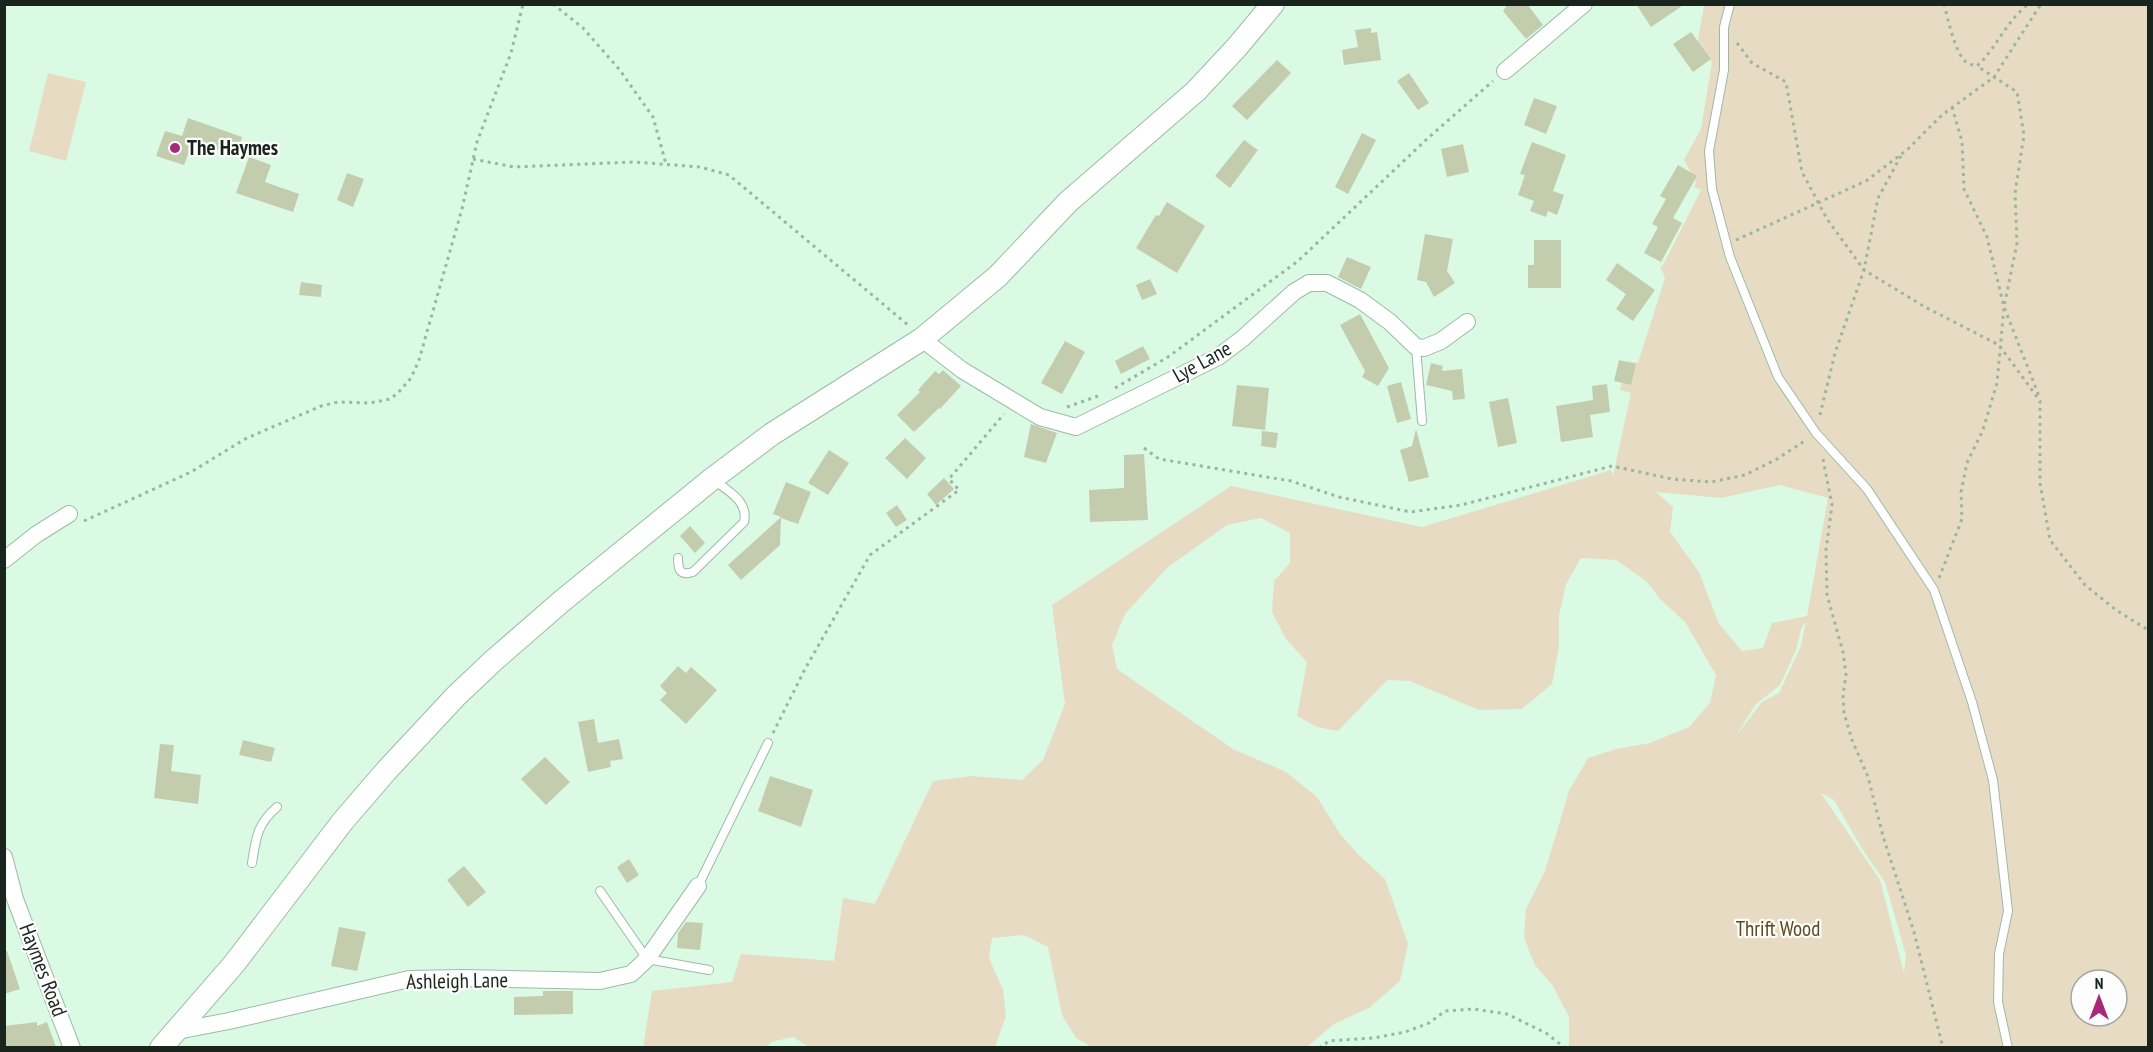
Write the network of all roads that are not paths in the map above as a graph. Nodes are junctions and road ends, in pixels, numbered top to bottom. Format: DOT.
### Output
graph roads {
  1 [pos="1273,4"];
  2 [pos="1584,4"];
  3 [pos="1730,4"];
  4 [pos="1505,71"];
  5 [pos="1467,322"];
  6 [pos="922,339"];
  7 [pos="1416,347"];
  8 [pos="1422,421"];
  9 [pos="712,479"];
  10 [pos="76,518"];
  11 [pos="678,558"];
  12 [pos="4,560"];
  13 [pos="768,743"];
  14 [pos="277,807"];
  15 [pos="4,857"];
  16 [pos="252,863"];
  17 [pos="699,886"];
  18 [pos="600,891"];
  19 [pos="647,959"];
  20 [pos="709,970"];
  21 [pos="177,1030"];
  22 [pos="72,1047"];
  23 [pos="161,1047"];
  24 [pos="2008,1047"];
  1 -- 6 [label="main road"];
  2 -- 4 [label="street"];
  3 -- 24 [label="lane"];
  5 -- 7 [label="street"];
  6 -- 7 [label="street, Lye Lane"];
  6 -- 9 [label="main road"];
  7 -- 8 [label="lane"];
  9 -- 11 [label="lane"];
  9 -- 21 [label="main road"];
  10 -- 12 [label="street"];
  13 -- 17 [label="lane"];
  14 -- 16 [label="lane"];
  15 -- 22 [label="street, Haymes Road"];
  17 -- 19 [label="street, Ashleigh Lane"];
  18 -- 19 [label="lane"];
  19 -- 20 [label="lane"];
  19 -- 21 [label="street, Ashleigh Lane"];
  21 -- 23 [label="main road"];
}
